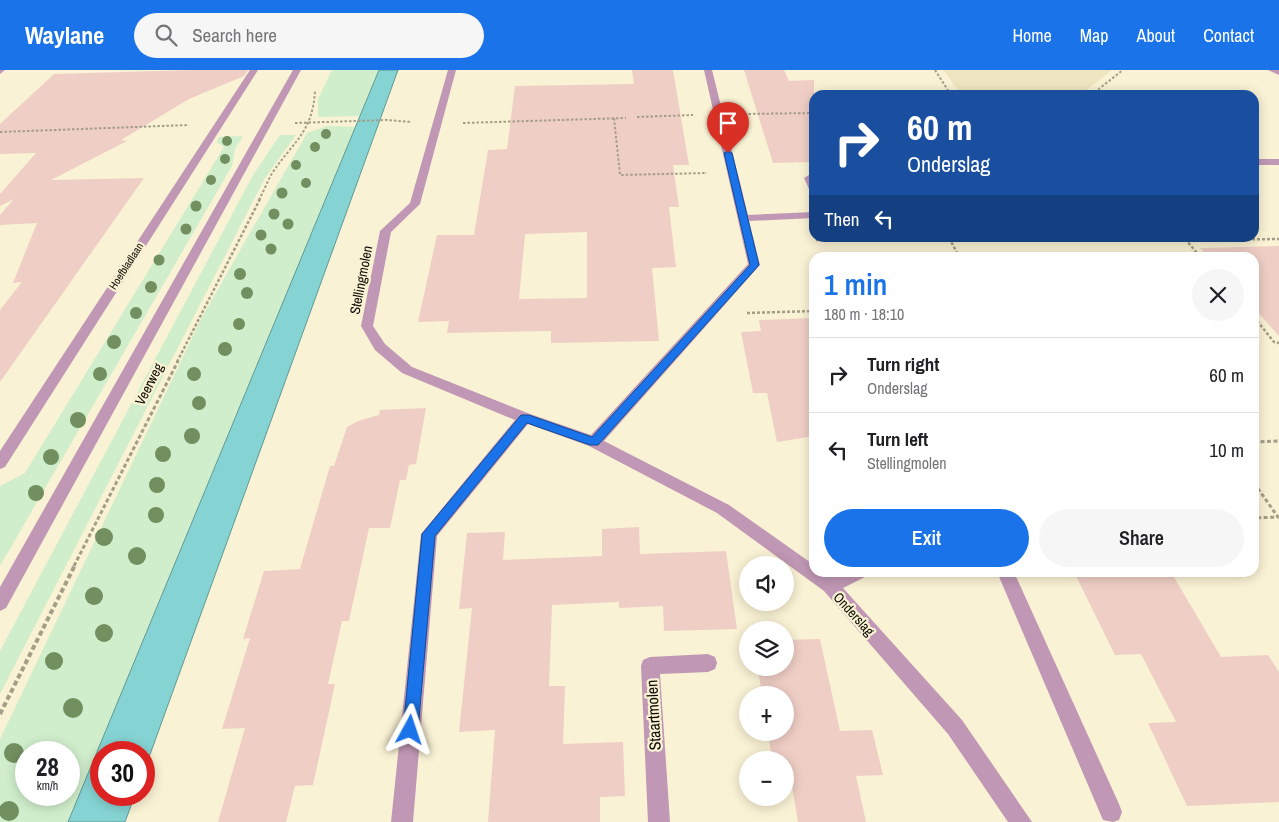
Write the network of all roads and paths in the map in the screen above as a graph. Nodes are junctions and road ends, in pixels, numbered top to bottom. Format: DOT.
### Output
graph roads {
  1 [pos="254,70"];
  2 [pos="297,70"];
  3 [pos="452,70"];
  4 [pos="708,70"];
  5 [pos="935,70"];
  6 [pos="1122,70"];
  7 [pos="1272,70"];
  8 [pos="1279,72"];
  9 [pos="315,88"];
  10 [pos="948,90"];
  11 [pos="1097,90"];
  12 [pos="614,118"];
  13 [pos="626,118"];
  14 [pos="386,120"];
  15 [pos="307,123"];
  16 [pos="268,124"];
  17 [pos="439,124"];
  18 [pos="217,125"];
  19 [pos="0,132"];
  20 [pos="1259,162"];
  21 [pos="1279,162"];
  22 [pos="733,172"];
  23 [pos="809,215"];
  24 [pos="784,216"];
  25 [pos="744,218"];
  26 [pos="1259,239"];
  27 [pos="1279,239"];
  28 [pos="809,240"];
  29 [pos="1188,242"];
  30 [pos="1196,252"];
  31 [pos="809,312"];
  32 [pos="708,314"];
  33 [pos="1259,323"];
  34 [pos="1279,343"];
  35 [pos="525,418"];
  36 [pos="1279,441"];
  37 [pos="594,442"];
  38 [pos="1259,442"];
  39 [pos="0,463"];
  40 [pos="1259,490"];
  41 [pos="1259,518"];
  42 [pos="1278,518"];
  43 [pos="809,571"];
  44 [pos="817,577"];
  45 [pos="849,577"];
  46 [pos="1007,577"];
  47 [pos="830,586"];
  48 [pos="0,603"];
  49 [pos="708,663"];
  50 [pos="0,714"];
  51 [pos="1110,812"];
  52 [pos="402,822"];
  53 [pos="658,822"];
  54 [pos="1021,822"];
  1 -- 18 [label="street, Hoefbladlaan"];
  2 -- 16 [label="street, Veerweg"];
  3 -- 17 [label="street, Stellingmolen"];
  4 -- 22 [label="street"];
  5 -- 10 [label="path"];
  6 -- 11 [label="path"];
  7 -- 8 [label="street"];
  9 -- 15 [label="path, Veerweg"];
  12 -- 13 [label="path"];
  12 -- 17 [label="path"];
  12 -- 22 [label="path"];
  14 -- 15 [label="path"];
  15 -- 16 [label="path"];
  15 -- 50 [label="path, Veerweg"];
  16 -- 48 [label="street, Veerweg"];
  17 -- 35 [label="street, Stellingmolen"];
  18 -- 19 [label="path"];
  18 -- 39 [label="street, Hoefbladlaan"];
  20 -- 21 [label="street"];
  22 -- 25 [label="street"];
  23 -- 24 [label="street"];
  24 -- 25 [label="street"];
  24 -- 28 [label="path"];
  25 -- 32 [label="street"];
  26 -- 27 [label="path"];
  29 -- 30 [label="path"];
  31 -- 32 [label="path"];
  32 -- 37 [label="street"];
  33 -- 34 [label="path"];
  35 -- 37 [label="street, Onderslag"];
  35 -- 52 [label="street"];
  36 -- 38 [label="path"];
  37 -- 43 [label="street, Onderslag"];
  40 -- 42 [label="path"];
  41 -- 42 [label="path"];
  44 -- 47 [label="street, Onderslag"];
  45 -- 47 [label="street"];
  46 -- 51 [label="street"];
  47 -- 54 [label="street, Onderslag"];
  49 -- 53 [label="street, Staartmolen"];
}
